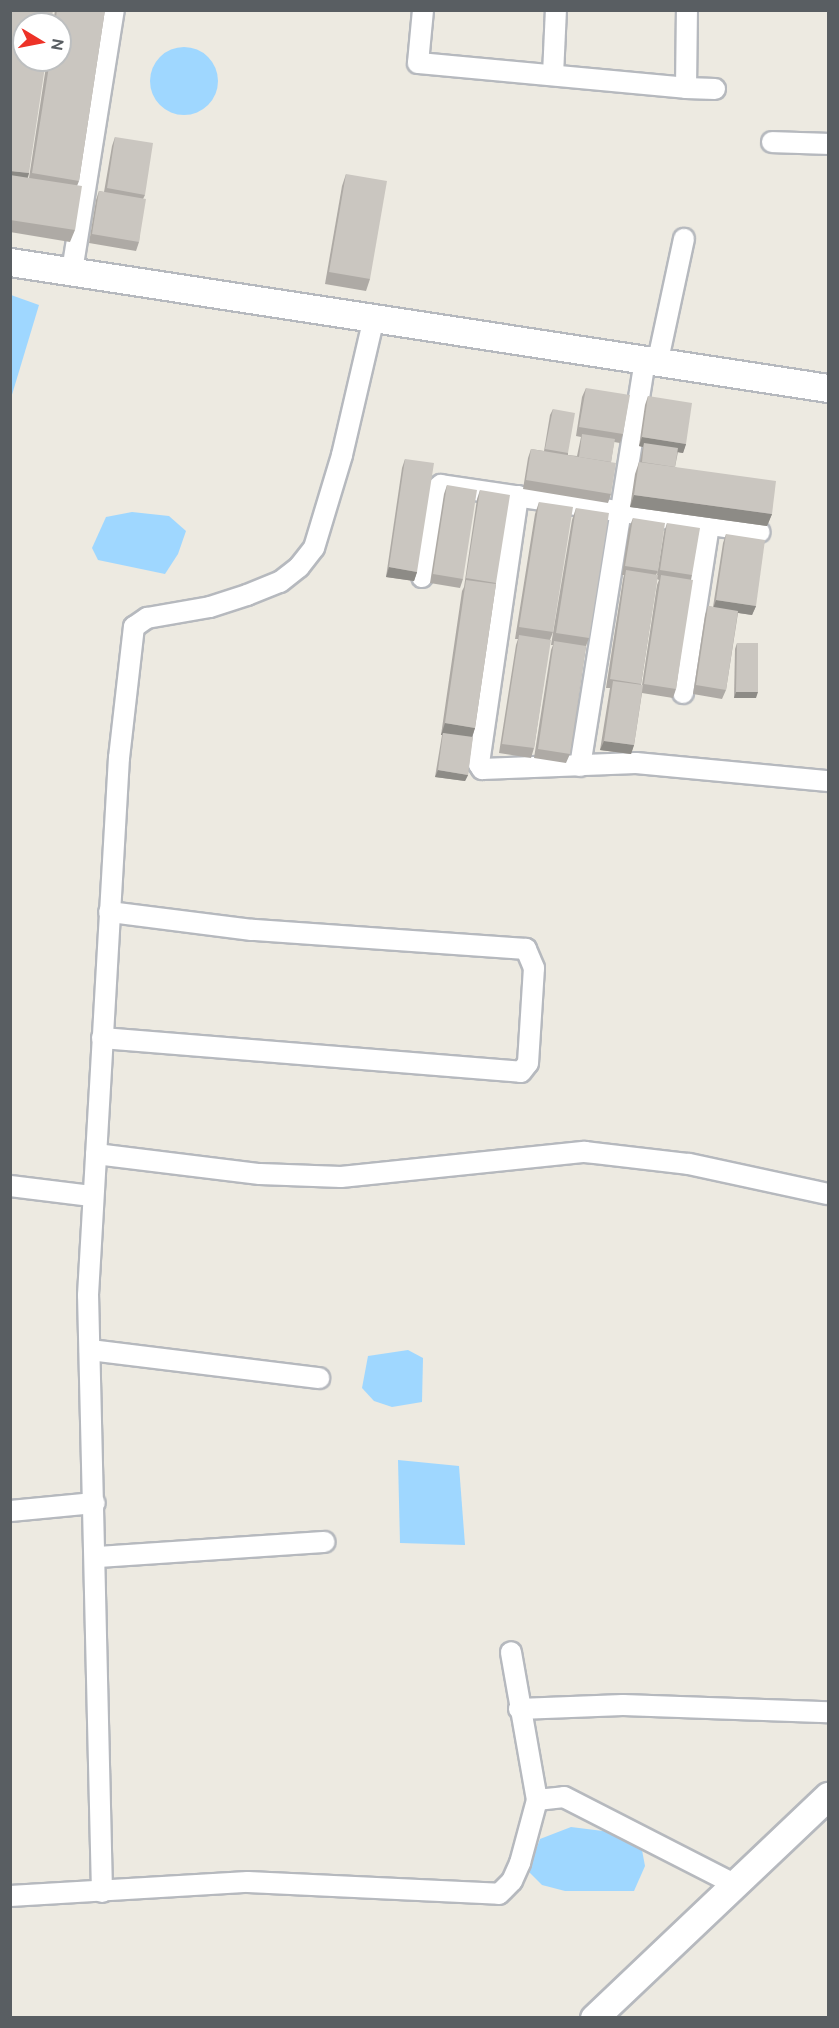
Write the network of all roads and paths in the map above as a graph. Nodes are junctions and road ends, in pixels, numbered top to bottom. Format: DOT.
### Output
graph roads {
  1 [pos="114,10"];
  2 [pos="423,10"];
  3 [pos="556,10"];
  4 [pos="687,10"];
  5 [pos="553,75"];
  6 [pos="686,88"];
  7 [pos="715,89"];
  8 [pos="772,142"];
  9 [pos="828,144"];
  10 [pos="684,239"];
  11 [pos="10,262"];
  12 [pos="72,271"];
  13 [pos="374,317"];
  14 [pos="651,359"];
  15 [pos="828,388"];
  16 [pos="518,496"];
  17 [pos="621,512"];
  18 [pos="709,525"];
  19 [pos="760,532"];
  20 [pos="422,577"];
  21 [pos="684,693"];
  22 [pos="580,766"];
  23 [pos="828,782"];
  24 [pos="109,912"];
  25 [pos="102,1038"];
  26 [pos="96,1154"];
  27 [pos="10,1186"];
  28 [pos="828,1194"];
  29 [pos="91,1196"];
  30 [pos="90,1350"];
  31 [pos="319,1378"];
  32 [pos="95,1503"];
  33 [pos="10,1511"];
  34 [pos="325,1542"];
  35 [pos="97,1557"];
  36 [pos="511,1652"];
  37 [pos="519,1709"];
  38 [pos="828,1712"];
  39 [pos="828,1796"];
  40 [pos="537,1800"];
  41 [pos="736,1885"];
  42 [pos="102,1892"];
  43 [pos="10,1896"];
  44 [pos="594,2018"];
  1 -- 12 [label="street"];
  2 -- 5 [label="street"];
  3 -- 5 [label="street"];
  4 -- 6 [label="street"];
  5 -- 6 [label="street"];
  6 -- 7 [label="street"];
  8 -- 9 [label="street"];
  10 -- 14 [label="street"];
  11 -- 12 [label="street"];
  12 -- 13 [label="street"];
  13 -- 14 [label="street"];
  13 -- 24 [label="street"];
  14 -- 15 [label="street"];
  14 -- 17 [label="street"];
  16 -- 17 [label="street"];
  16 -- 20 [label="street"];
  16 -- 22 [label="street"];
  17 -- 18 [label="street"];
  17 -- 22 [label="street"];
  18 -- 19 [label="street"];
  18 -- 21 [label="street"];
  22 -- 23 [label="street"];
  24 -- 25 [label="street"];
  24 -- 25 [label="street"];
  25 -- 26 [label="street"];
  26 -- 28 [label="street"];
  26 -- 29 [label="street"];
  27 -- 29 [label="street"];
  29 -- 30 [label="street"];
  30 -- 31 [label="street"];
  30 -- 32 [label="street"];
  32 -- 33 [label="street"];
  32 -- 35 [label="street"];
  34 -- 35 [label="street"];
  35 -- 42 [label="street"];
  36 -- 37 [label="street"];
  37 -- 38 [label="street"];
  37 -- 40 [label="street"];
  39 -- 41 [label="street"];
  40 -- 41 [label="street"];
  40 -- 42 [label="street"];
  41 -- 44 [label="street"];
  42 -- 43 [label="street"];
}
